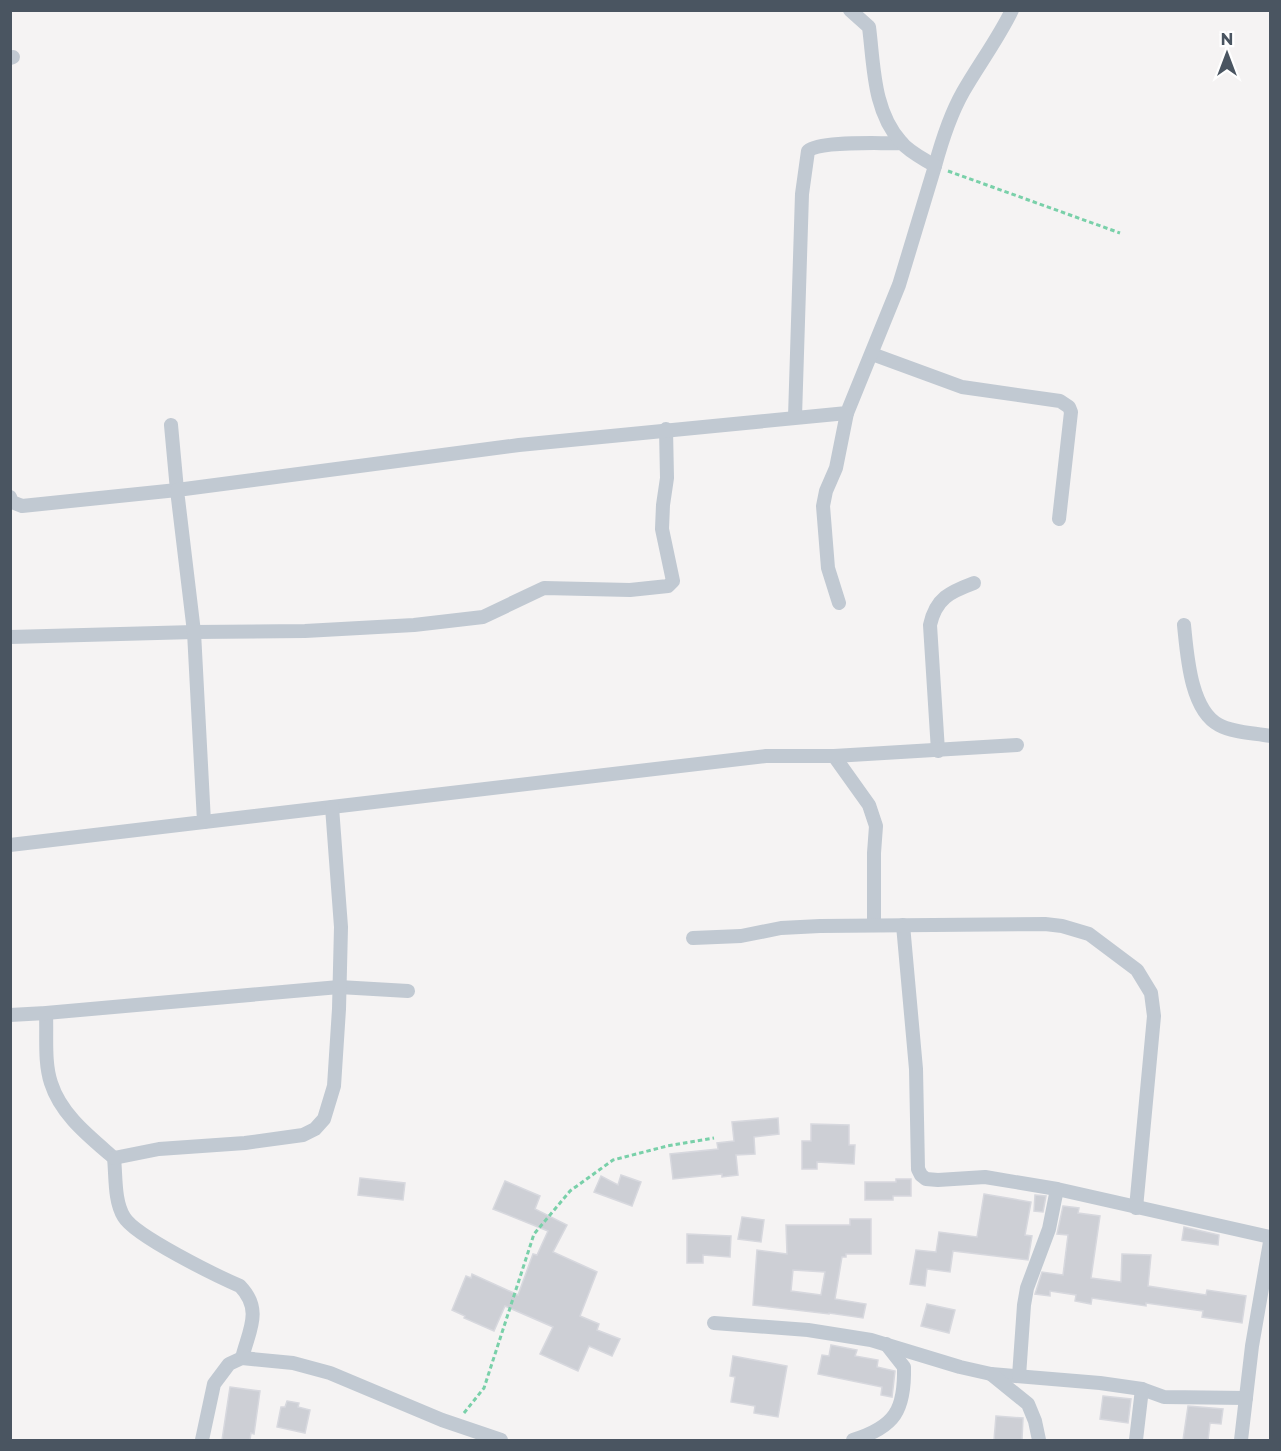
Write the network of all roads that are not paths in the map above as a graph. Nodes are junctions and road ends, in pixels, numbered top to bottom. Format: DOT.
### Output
graph roads {
  1 [pos="850,10"];
  2 [pos="866,10"];
  3 [pos="1012,10"];
  4 [pos="869,27"];
  5 [pos="902,143"];
  6 [pos="935,166"];
  7 [pos="872,354"];
  8 [pos="847,413"];
  9 [pos="795,417"];
  10 [pos="171,425"];
  11 [pos="666,429"];
  12 [pos="177,490"];
  13 [pos="10,498"];
  14 [pos="1059,519"];
  15 [pos="974,583"];
  16 [pos="839,603"];
  17 [pos="1185,625"];
  18 [pos="194,632"];
  19 [pos="10,637"];
  20 [pos="1270,736"];
  21 [pos="1017,745"];
  22 [pos="938,751"];
  23 [pos="834,756"];
  24 [pos="332,807"];
  25 [pos="204,822"];
  26 [pos="10,845"];
  27 [pos="874,925"];
  28 [pos="903,925"];
  29 [pos="693,938"];
  30 [pos="339,987"];
  31 [pos="408,991"];
  32 [pos="46,1013"];
  33 [pos="10,1015"];
  34 [pos="114,1158"];
  35 [pos="1057,1189"];
  36 [pos="1136,1208"];
  37 [pos="1270,1240"];
  38 [pos="1266,1297"];
  39 [pos="714,1323"];
  40 [pos="886,1344"];
  41 [pos="243,1358"];
  42 [pos="991,1374"];
  43 [pos="1019,1376"];
  44 [pos="1142,1389"];
  45 [pos="1245,1398"];
  46 [pos="202,1440"];
  47 [pos="501,1440"];
  48 [pos="853,1440"];
  49 [pos="1039,1440"];
  50 [pos="1136,1440"];
  51 [pos="1241,1440"];
  1 -- 4 [label="street"];
  2 -- 4 [label="street"];
  3 -- 6 [label="street"];
  4 -- 5 [label="street"];
  5 -- 6 [label="street"];
  5 -- 9 [label="street"];
  6 -- 7 [label="street"];
  7 -- 8 [label="street"];
  7 -- 14 [label="street"];
  8 -- 9 [label="street"];
  8 -- 16 [label="street"];
  9 -- 11 [label="street"];
  10 -- 12 [label="street"];
  11 -- 12 [label="street"];
  11 -- 18 [label="street"];
  12 -- 13 [label="street"];
  12 -- 18 [label="street"];
  15 -- 22 [label="street"];
  17 -- 20 [label="street"];
  18 -- 19 [label="street"];
  18 -- 25 [label="street"];
  21 -- 22 [label="street"];
  22 -- 23 [label="street"];
  23 -- 24 [label="street"];
  23 -- 27 [label="street"];
  24 -- 25 [label="street"];
  24 -- 30 [label="street"];
  25 -- 26 [label="street"];
  27 -- 28 [label="street"];
  27 -- 29 [label="street"];
  28 -- 35 [label="street"];
  28 -- 36 [label="street"];
  30 -- 31 [label="street"];
  30 -- 32 [label="street"];
  30 -- 34 [label="street"];
  32 -- 33 [label="street"];
  32 -- 34 [label="street"];
  34 -- 41 [label="street"];
  35 -- 36 [label="street"];
  35 -- 43 [label="street"];
  36 -- 37 [label="street"];
  37 -- 38 [label="street"];
  38 -- 45 [label="street"];
  39 -- 40 [label="street"];
  40 -- 42 [label="street"];
  40 -- 48 [label="street"];
  41 -- 46 [label="street"];
  41 -- 47 [label="street"];
  42 -- 43 [label="street"];
  42 -- 49 [label="street"];
  43 -- 44 [label="street"];
  44 -- 45 [label="street"];
  44 -- 50 [label="street"];
  45 -- 51 [label="street"];
}
